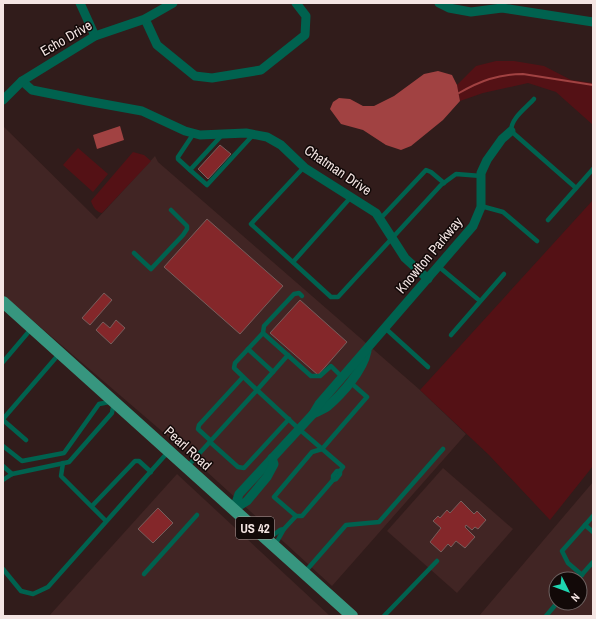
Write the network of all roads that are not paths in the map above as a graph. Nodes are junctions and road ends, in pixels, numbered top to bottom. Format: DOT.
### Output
graph roads {
  1 [pos="80,3"];
  2 [pos="173,3"];
  3 [pos="296,3"];
  4 [pos="439,3"];
  5 [pos="502,6"];
  6 [pos="145,19"];
  7 [pos="593,22"];
  8 [pos="95,36"];
  9 [pos="22,81"];
  10 [pos="534,99"];
  11 [pos="3,100"];
  12 [pos="511,131"];
  13 [pos="194,133"];
  14 [pos="223,134"];
  15 [pos="253,135"];
  16 [pos="304,167"];
  17 [pos="593,169"];
  18 [pos="190,170"];
  19 [pos="481,176"];
  20 [pos="444,183"];
  21 [pos="576,188"];
  22 [pos="351,197"];
  23 [pos="481,206"];
  24 [pos="171,210"];
  25 [pos="380,219"];
  26 [pos="548,220"];
  27 [pos="393,237"];
  28 [pos="537,241"];
  29 [pos="134,253"];
  30 [pos="292,262"];
  31 [pos="438,266"];
  32 [pos="504,274"];
  33 [pos="428,279"];
  34 [pos="302,296"];
  35 [pos="480,301"];
  36 [pos="3,302"];
  37 [pos="32,328"];
  38 [pos="385,328"];
  39 [pos="263,332"];
  40 [pos="451,335"];
  41 [pos="248,349"];
  42 [pos="60,353"];
  43 [pos="288,355"];
  44 [pos="3,362"];
  45 [pos="428,367"];
  46 [pos="273,372"];
  47 [pos="243,377"];
  48 [pos="346,380"];
  49 [pos="257,390"];
  50 [pos="114,401"];
  51 [pos="289,419"];
  52 [pos="3,420"];
  53 [pos="299,429"];
  54 [pos="26,440"];
  55 [pos="211,441"];
  56 [pos="3,446"];
  57 [pos="322,449"];
  58 [pos="443,449"];
  59 [pos="169,451"];
  60 [pos="64,453"];
  61 [pos="69,462"];
  62 [pos="63,463"];
  63 [pos="3,466"];
  64 [pos="187,467"];
  65 [pos="151,472"];
  66 [pos="12,474"];
  67 [pos="3,480"];
  68 [pos="92,506"];
  69 [pos="234,509"];
  70 [pos="196,515"];
  71 [pos="296,516"];
  72 [pos="593,516"];
  73 [pos="106,522"];
  74 [pos="585,525"];
  75 [pos="284,529"];
  76 [pos="593,532"];
  77 [pos="271,542"];
  78 [pos="437,561"];
  79 [pos="593,562"];
  80 [pos="3,568"];
  81 [pos="575,571"];
  82 [pos="585,571"];
  83 [pos="304,573"];
  84 [pos="144,574"];
  85 [pos="352,616"];
  86 [pos="384,616"];
  1 -- 8 [label="street"];
  2 -- 6 [label="street, Echo Drive"];
  3 -- 6 [label="street"];
  4 -- 5 [label="street"];
  5 -- 7 [label="street"];
  6 -- 8 [label="street, Echo Drive"];
  8 -- 9 [label="street, Echo Drive"];
  9 -- 11 [label="street, Echo Drive"];
  9 -- 13 [label="street, Chatman Drive"];
  10 -- 12 [label="lane"];
  12 -- 19 [label="street, Knowlton Parkway"];
  12 -- 21 [label="lane"];
  13 -- 14 [label="street, Chatman Drive"];
  13 -- 18 [label="lane"];
  14 -- 15 [label="street, Chatman Drive"];
  14 -- 18 [label="lane"];
  15 -- 16 [label="street, Chatman Drive"];
  15 -- 18 [label="lane"];
  16 -- 22 [label="street, Chatman Drive"];
  16 -- 30 [label="lane"];
  17 -- 21 [label="lane"];
  19 -- 20 [label="lane"];
  19 -- 23 [label="street, Knowlton Parkway"];
  20 -- 25 [label="lane"];
  20 -- 27 [label="lane"];
  21 -- 26 [label="lane"];
  22 -- 25 [label="street, Chatman Drive"];
  22 -- 30 [label="lane"];
  23 -- 28 [label="lane"];
  23 -- 31 [label="street, Knowlton Parkway"];
  24 -- 29 [label="lane"];
  25 -- 27 [label="street, Chatman Drive"];
  27 -- 30 [label="lane"];
  27 -- 33 [label="street, Chatman Drive"];
  31 -- 33 [label="street, Knowlton Parkway"];
  31 -- 35 [label="lane"];
  32 -- 35 [label="lane"];
  33 -- 38 [label="street, Knowlton Parkway"];
  34 -- 39 [label="lane"];
  35 -- 40 [label="lane"];
  36 -- 37 [label="main road, Pearl Road / US 42"];
  37 -- 42 [label="main road, Pearl Road / US 42"];
  37 -- 44 [label="lane"];
  38 -- 45 [label="lane"];
  38 -- 48 [label="street, Knowlton Parkway"];
  39 -- 41 [label="lane"];
  39 -- 43 [label="lane"];
  41 -- 46 [label="lane"];
  41 -- 47 [label="lane"];
  42 -- 50 [label="main road, Pearl Road / US 42"];
  42 -- 52 [label="lane"];
  43 -- 46 [label="lane"];
  43 -- 48 [label="lane"];
  46 -- 49 [label="lane"];
  47 -- 49 [label="lane"];
  47 -- 55 [label="lane"];
  48 -- 53 [label="street, Knowlton Parkway"];
  48 -- 57 [label="lane"];
  49 -- 51 [label="lane"];
  49 -- 55 [label="lane"];
  50 -- 59 [label="main road, Pearl Road / US 42"];
  50 -- 60 [label="lane"];
  50 -- 61 [label="lane"];
  51 -- 53 [label="lane"];
  51 -- 55 [label="lane"];
  52 -- 54 [label="lane"];
  53 -- 57 [label="lane"];
  53 -- 69 [label="street, Knowlton Parkway"];
  55 -- 64 [label="lane"];
  56 -- 60 [label="lane"];
  57 -- 71 [label="lane"];
  57 -- 71 [label="lane"];
  58 -- 83 [label="lane"];
  59 -- 64 [label="main road, Pearl Road / US 42"];
  59 -- 65 [label="lane"];
  60 -- 61 [label="lane"];
  61 -- 62 [label="lane"];
  62 -- 66 [label="lane"];
  62 -- 68 [label="lane"];
  63 -- 66 [label="lane"];
  64 -- 69 [label="main road, Pearl Road / US 42"];
  65 -- 68 [label="lane"];
  65 -- 73 [label="lane"];
  66 -- 67 [label="lane"];
  68 -- 73 [label="lane"];
  69 -- 77 [label="main road, Pearl Road / US 42"];
  70 -- 84 [label="lane"];
  71 -- 75 [label="lane"];
  72 -- 74 [label="lane"];
  73 -- 80 [label="lane"];
  74 -- 76 [label="lane"];
  74 -- 81 [label="lane"];
  75 -- 77 [label="lane"];
  75 -- 77 [label="lane"];
  77 -- 83 [label="main road, Pearl Road / US 42"];
  78 -- 86 [label="lane"];
  79 -- 82 [label="lane"];
  83 -- 85 [label="main road, Pearl Road / US 42"];
}
